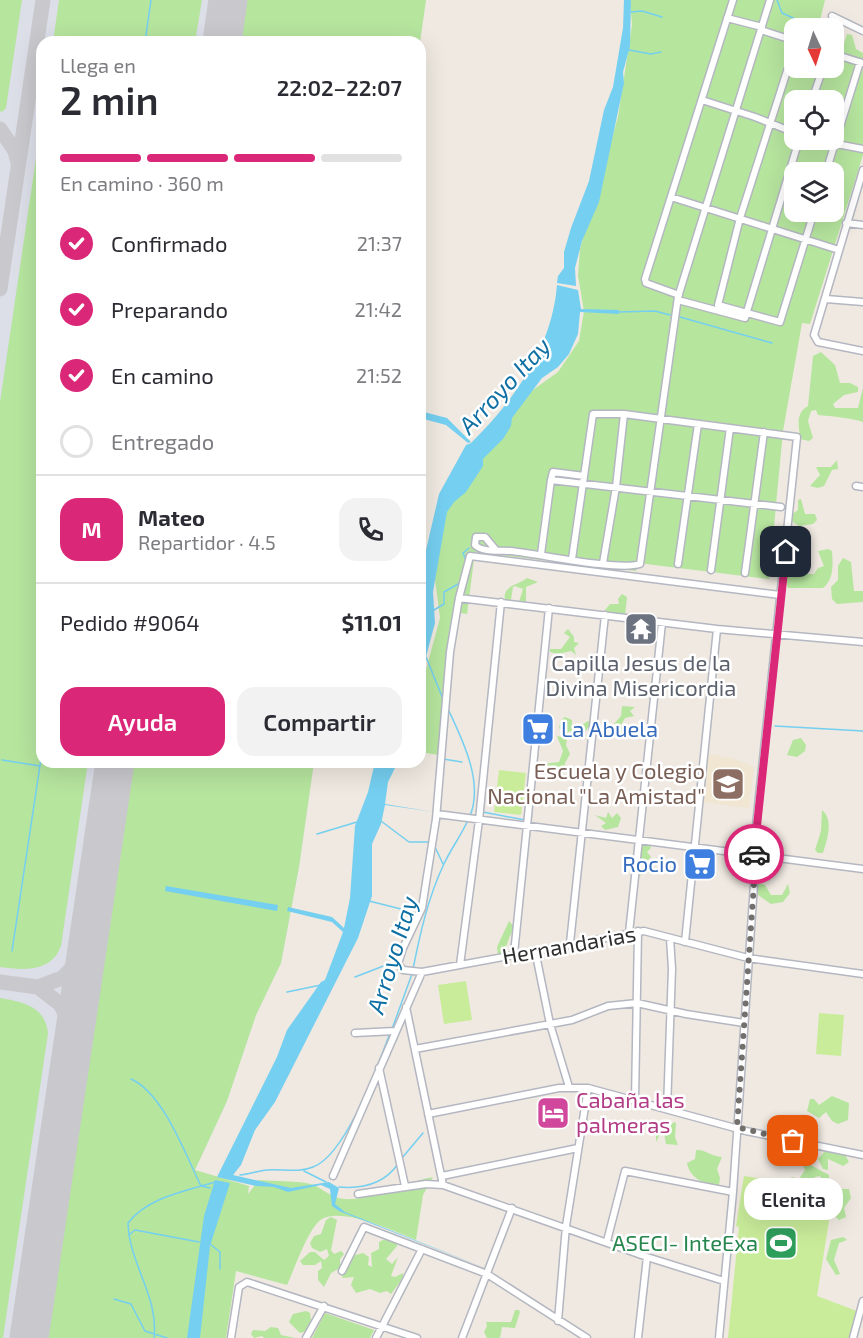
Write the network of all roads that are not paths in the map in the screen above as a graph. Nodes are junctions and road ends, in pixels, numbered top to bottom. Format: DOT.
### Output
graph roads {
  1 [pos="733,0"];
  2 [pos="770,0"];
  3 [pos="832,15"];
  4 [pos="727,18"];
  5 [pos="761,28"];
  6 [pos="863,31"];
  7 [pos="784,37"];
  8 [pos="844,57"];
  9 [pos="861,63"];
  10 [pos="786,78"];
  11 [pos="702,100"];
  12 [pos="737,111"];
  13 [pos="844,117"];
  14 [pos="772,125"];
  15 [pos="784,129"];
  16 [pos="844,146"];
  17 [pos="863,149"];
  18 [pos="796,150"];
  19 [pos="863,170"];
  20 [pos="671,197"];
  21 [pos="705,208"];
  22 [pos="740,219"];
  23 [pos="811,222"];
  24 [pos="846,223"];
  25 [pos="863,225"];
  26 [pos="772,229"];
  27 [pos="806,239"];
  28 [pos="839,250"];
  29 [pos="679,297"];
  30 [pos="825,299"];
  31 [pos="863,302"];
  32 [pos="747,313"];
  33 [pos="863,351"];
  34 [pos="624,414"];
  35 [pos="663,419"];
  36 [pos="698,424"];
  37 [pos="730,428"];
  38 [pos="764,432"];
  39 [pos="584,479"];
  40 [pos="616,487"];
  41 [pos="652,492"];
  42 [pos="687,497"];
  43 [pos="720,501"];
  44 [pos="754,506"];
  45 [pos="781,507"];
  46 [pos="495,549"];
  47 [pos="541,554"];
  48 [pos="572,559"];
  49 [pos="603,563"];
  50 [pos="678,564"];
  51 [pos="711,570"];
  52 [pos="746,573"];
  53 [pos="780,595"];
  54 [pos="459,598"];
  55 [pos="501,602"];
  56 [pos="549,608"];
  57 [pos="605,615"];
  58 [pos="662,623"];
  59 [pos="717,629"];
  60 [pos="775,633"];
  61 [pos="863,642"];
  62 [pos="437,814"];
  63 [pos="479,820"];
  64 [pos="527,825"];
  65 [pos="583,832"];
  66 [pos="639,839"];
  67 [pos="696,846"];
  68 [pos="755,854"];
  69 [pos="863,869"];
  70 [pos="638,931"];
  71 [pos="629,933"];
  72 [pos="670,938"];
  73 [pos="685,942"];
  74 [pos="570,943"];
  75 [pos="535,950"];
  76 [pos="514,954"];
  77 [pos="748,958"];
  78 [pos="460,965"];
  79 [pos="418,972"];
  80 [pos="863,974"];
  81 [pos="637,1003"];
  82 [pos="406,1007"];
  83 [pos="670,1011"];
  84 [pos="744,1023"];
  85 [pos="550,1024"];
  86 [pos="395,1031"];
  87 [pos="355,1033"];
  88 [pos="415,1049"];
  89 [pos="379,1068"];
  90 [pos="568,1087"];
  91 [pos="588,1088"];
  92 [pos="635,1101"];
  93 [pos="667,1109"];
  94 [pos="428,1114"];
  95 [pos="737,1127"];
  96 [pos="578,1148"];
  97 [pos="863,1155"];
  98 [pos="333,1176"];
  99 [pos="442,1176"];
  100 [pos="444,1185"];
  101 [pos="405,1186"];
  102 [pos="733,1192"];
  103 [pos="358,1194"];
  104 [pos="512,1208"];
  105 [pos="566,1226"];
  106 [pos="606,1241"];
  107 [pos="422,1249"];
  108 [pos="647,1257"];
  109 [pos="342,1271"];
  110 [pos="487,1274"];
  111 [pos="724,1281"];
  112 [pos="863,1301"];
  113 [pos="324,1306"];
  114 [pos="558,1321"];
  115 [pos="382,1326"];
  116 [pos="576,1335"];
  117 [pos="231,1338"];
  118 [pos="306,1338"];
  119 [pos="376,1338"];
  120 [pos="417,1338"];
  121 [pos="462,1338"];
  122 [pos="587,1338"];
  123 [pos="638,1338"];
  124 [pos="719,1338"];
  125 [pos="853,1338"];
  1 -- 4 [label="street"];
  2 -- 5 [label="street"];
  3 -- 6 [label="street"];
  4 -- 5 [label="street"];
  4 -- 11 [label="street"];
  5 -- 7 [label="street"];
  5 -- 12 [label="street"];
  8 -- 9 [label="street"];
  9 -- 13 [label="street"];
  10 -- 14 [label="street"];
  11 -- 12 [label="street"];
  11 -- 20 [label="street"];
  12 -- 14 [label="street"];
  12 -- 21 [label="street"];
  14 -- 15 [label="street"];
  14 -- 22 [label="street"];
  16 -- 17 [label="street"];
  18 -- 26 [label="street"];
  19 -- 24 [label="street"];
  20 -- 21 [label="street"];
  20 -- 29 [label="street"];
  21 -- 22 [label="street"];
  21 -- 29 [label="street"];
  22 -- 26 [label="street"];
  22 -- 32 [label="street"];
  23 -- 27 [label="street"];
  24 -- 25 [label="street"];
  24 -- 28 [label="street"];
  26 -- 27 [label="street"];
  26 -- 32 [label="street"];
  27 -- 28 [label="street"];
  27 -- 32 [label="street"];
  28 -- 30 [label="street"];
  29 -- 32 [label="street"];
  29 -- 35 [label="street"];
  30 -- 31 [label="street"];
  30 -- 33 [label="street"];
  34 -- 35 [label="street"];
  34 -- 39 [label="street"];
  34 -- 40 [label="street"];
  35 -- 36 [label="street"];
  35 -- 41 [label="street"];
  36 -- 37 [label="street"];
  36 -- 42 [label="street"];
  37 -- 38 [label="street"];
  37 -- 43 [label="street"];
  38 -- 44 [label="street"];
  38 -- 53 [label="street"];
  39 -- 40 [label="street"];
  39 -- 47 [label="street"];
  39 -- 48 [label="street"];
  40 -- 41 [label="street"];
  40 -- 49 [label="street"];
  41 -- 42 [label="street"];
  41 -- 49 [label="street"];
  42 -- 43 [label="street"];
  42 -- 50 [label="street"];
  43 -- 44 [label="street"];
  43 -- 51 [label="street"];
  44 -- 45 [label="street"];
  44 -- 52 [label="street"];
  46 -- 47 [label="street"];
  47 -- 48 [label="street"];
  48 -- 49 [label="street"];
  53 -- 54 [label="street"];
  53 -- 60 [label="street"];
  54 -- 55 [label="street"];
  54 -- 62 [label="street"];
  55 -- 56 [label="street"];
  55 -- 63 [label="street"];
  56 -- 57 [label="street"];
  56 -- 64 [label="street"];
  57 -- 58 [label="street"];
  57 -- 65 [label="street"];
  58 -- 59 [label="street"];
  58 -- 66 [label="street"];
  59 -- 60 [label="street"];
  59 -- 67 [label="street"];
  60 -- 61 [label="street"];
  60 -- 68 [label="street"];
  62 -- 63 [label="street"];
  62 -- 79 [label="street"];
  63 -- 64 [label="street"];
  63 -- 78 [label="street"];
  64 -- 65 [label="street"];
  64 -- 76 [label="street"];
  65 -- 66 [label="street"];
  65 -- 74 [label="street"];
  66 -- 67 [label="street"];
  66 -- 71 [label="street"];
  67 -- 68 [label="street"];
  67 -- 73 [label="street"];
  68 -- 69 [label="street"];
  68 -- 77 [label="street"];
  70 -- 71 [label="street, Hernandarias"];
  70 -- 72 [label="street, Hernandarias"];
  70 -- 81 [label="street"];
  71 -- 74 [label="street, Hernandarias"];
  72 -- 73 [label="street, Hernandarias"];
  72 -- 83 [label="street"];
  73 -- 77 [label="street, Hernandarias"];
  74 -- 75 [label="street, Hernandarias"];
  75 -- 76 [label="street, Hernandarias"];
  75 -- 85 [label="street"];
  76 -- 78 [label="street, Hernandarias"];
  77 -- 80 [label="street, Hernandarias"];
  77 -- 84 [label="street"];
  78 -- 79 [label="street, Hernandarias"];
  79 -- 82 [label="street"];
  81 -- 83 [label="street"];
  81 -- 85 [label="street"];
  81 -- 92 [label="street"];
  82 -- 86 [label="street"];
  82 -- 88 [label="street"];
  83 -- 84 [label="street"];
  83 -- 93 [label="street"];
  84 -- 95 [label="street"];
  85 -- 88 [label="street"];
  85 -- 90 [label="street"];
  86 -- 87 [label="street"];
  86 -- 89 [label="street"];
  88 -- 94 [label="street"];
  89 -- 98 [label="street"];
  89 -- 101 [label="street"];
  90 -- 91 [label="street"];
  90 -- 94 [label="street"];
  91 -- 92 [label="street"];
  91 -- 96 [label="street"];
  92 -- 93 [label="street"];
  93 -- 95 [label="street"];
  94 -- 99 [label="street"];
  95 -- 97 [label="street"];
  95 -- 102 [label="street"];
  96 -- 99 [label="street"];
  96 -- 105 [label="street"];
  99 -- 100 [label="street"];
  100 -- 101 [label="street"];
  100 -- 104 [label="street"];
  101 -- 103 [label="street"];
  102 -- 106 [label="street"];
  102 -- 111 [label="street"];
  104 -- 105 [label="street"];
  104 -- 110 [label="street"];
  105 -- 106 [label="street"];
  105 -- 114 [label="street"];
  106 -- 108 [label="street"];
  107 -- 109 [label="street"];
  107 -- 110 [label="street"];
  107 -- 115 [label="street"];
  108 -- 111 [label="street"];
  108 -- 123 [label="street"];
  110 -- 114 [label="street"];
  110 -- 121 [label="street"];
  111 -- 124 [label="street"];
  112 -- 125 [label="street"];
  113 -- 115 [label="street"];
  113 -- 117 [label="street"];
  113 -- 118 [label="street"];
  114 -- 116 [label="street"];
  115 -- 119 [label="street"];
  115 -- 120 [label="street"];
  116 -- 122 [label="street"];
}
